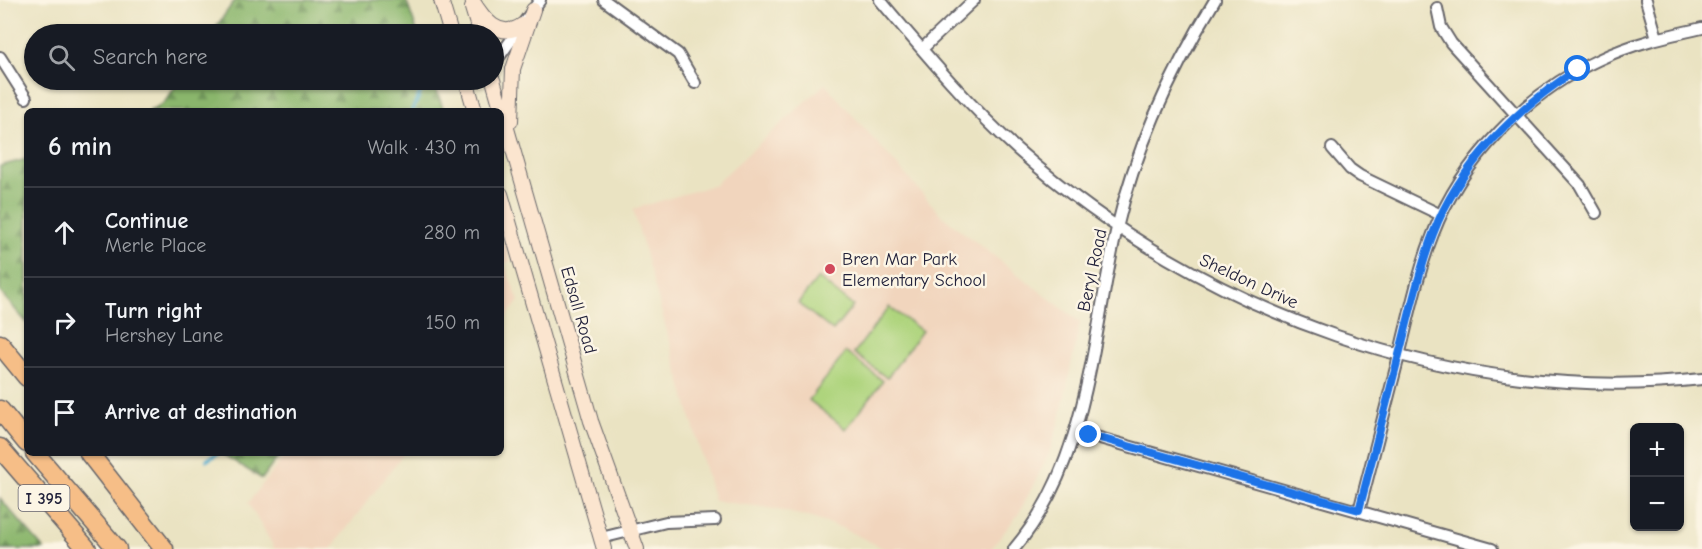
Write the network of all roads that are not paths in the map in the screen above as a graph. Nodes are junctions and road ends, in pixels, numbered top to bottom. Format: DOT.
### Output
graph roads {
  1 [pos="441,0"];
  2 [pos="471,0"];
  3 [pos="604,0"];
  4 [pos="880,0"];
  5 [pos="974,0"];
  6 [pos="1215,0"];
  7 [pos="1646,0"];
  8 [pos="537,5"];
  9 [pos="1437,8"];
  10 [pos="448,24"];
  11 [pos="477,24"];
  12 [pos="491,24"];
  13 [pos="522,25"];
  14 [pos="1702,28"];
  15 [pos="504,29"];
  16 [pos="1658,38"];
  17 [pos="922,49"];
  18 [pos="504,50"];
  19 [pos="0,57"];
  20 [pos="695,83"];
  21 [pos="469,90"];
  22 [pos="496,90"];
  23 [pos="26,98"];
  24 [pos="475,108"];
  25 [pos="502,108"];
  26 [pos="504,115"];
  27 [pos="1517,115"];
  28 [pos="514,146"];
  29 [pos="1332,148"];
  30 [pos="504,204"];
  31 [pos="1596,213"];
  32 [pos="1441,215"];
  33 [pos="1117,228"];
  34 [pos="0,344"];
  35 [pos="1399,356"];
  36 [pos="24,372"];
  37 [pos="1702,379"];
  38 [pos="0,410"];
  39 [pos="1075,431"];
  40 [pos="24,439"];
  41 [pos="0,448"];
  42 [pos="38,456"];
  43 [pos="91,456"];
  44 [pos="1359,510"];
  45 [pos="715,520"];
  46 [pos="628,530"];
  47 [pos="602,544"];
  48 [pos="87,549"];
  49 [pos="117,549"];
  50 [pos="164,549"];
  51 [pos="636,549"];
  52 [pos="1014,549"];
  53 [pos="1492,549"];
  1 -- 10 [label="main road"];
  2 -- 11 [label="main road"];
  2 -- 12 [label="main road"];
  3 -- 20 [label="street"];
  4 -- 17 [label="street, Sheldon Drive"];
  5 -- 17 [label="street"];
  6 -- 33 [label="street, Beryl Road"];
  7 -- 16 [label="street"];
  8 -- 13 [label="street"];
  8 -- 28 [label="main road"];
  9 -- 27 [label="street"];
  13 -- 15 [label="main road"];
  13 -- 18 [label="street"];
  14 -- 16 [label="street"];
  16 -- 27 [label="street"];
  17 -- 33 [label="street, Sheldon Drive"];
  19 -- 23 [label="street"];
  21 -- 24 [label="main road"];
  22 -- 25 [label="main road, Edsall Road"];
  26 -- 28 [label="main road, Edsall Road"];
  27 -- 31 [label="street"];
  27 -- 32 [label="street"];
  28 -- 46 [label="main road, Edsall Road"];
  29 -- 32 [label="street"];
  30 -- 47 [label="main road"];
  32 -- 35 [label="street"];
  33 -- 35 [label="street, Sheldon Drive"];
  33 -- 39 [label="street, Beryl Road"];
  34 -- 36 [label="highway"];
  35 -- 37 [label="street, Sheldon Drive"];
  35 -- 44 [label="street"];
  38 -- 40 [label="highway"];
  39 -- 44 [label="street"];
  39 -- 52 [label="street, Beryl Road"];
  41 -- 48 [label="highway, I 395"];
  42 -- 49 [label="highway"];
  43 -- 50 [label="highway"];
  44 -- 53 [label="street"];
  45 -- 46 [label="street"];
  46 -- 47 [label="street"];
  46 -- 51 [label="main road, Edsall Road"];
}
